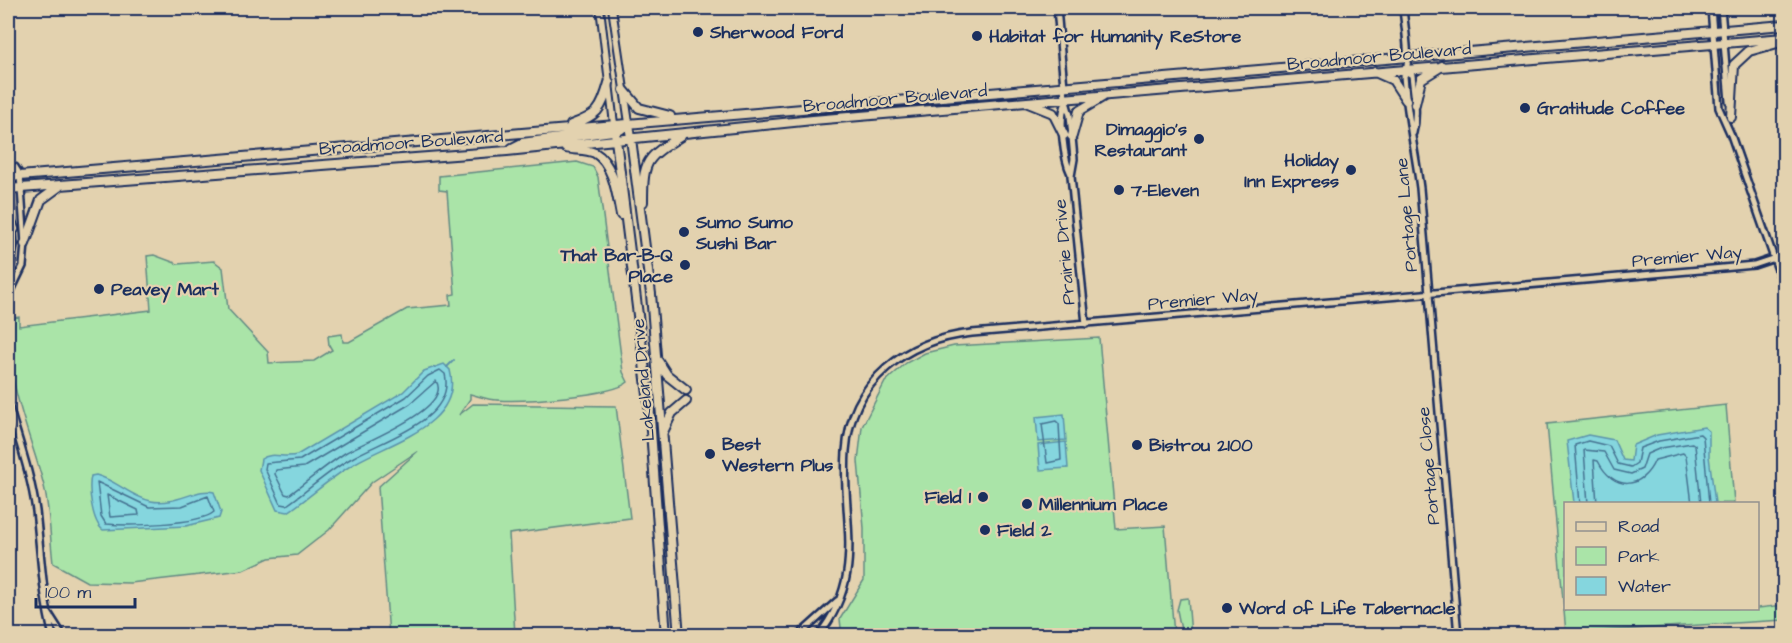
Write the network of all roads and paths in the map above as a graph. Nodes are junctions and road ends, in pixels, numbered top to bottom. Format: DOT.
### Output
graph roads {
  1 [pos="600,8"];
  2 [pos="612,8"];
  3 [pos="1056,8"];
  4 [pos="1403,8"];
  5 [pos="1711,8"];
  6 [pos="1721,8"];
  7 [pos="1785,25"];
  8 [pos="1723,29"];
  9 [pos="1713,30"];
  10 [pos="1785,39"];
  11 [pos="1723,41"];
  12 [pos="1713,42"];
  13 [pos="1407,56"];
  14 [pos="1444,65"];
  15 [pos="1407,70"];
  16 [pos="1373,71"];
  17 [pos="609,83"];
  18 [pos="1064,86"];
  19 [pos="624,90"];
  20 [pos="1109,94"];
  21 [pos="1065,100"];
  22 [pos="1406,100"];
  23 [pos="1024,102"];
  24 [pos="1415,104"];
  25 [pos="1731,117"];
  26 [pos="683,118"];
  27 [pos="628,123"];
  28 [pos="614,128"];
  29 [pos="563,129"];
  30 [pos="1413,134"];
  31 [pos="682,135"];
  32 [pos="1068,135"];
  33 [pos="1731,135"];
  34 [pos="631,138"];
  35 [pos="616,140"];
  36 [pos="555,146"];
  37 [pos="507,151"];
  38 [pos="20,176"];
  39 [pos="8,177"];
  40 [pos="62,185"];
  41 [pos="21,188"];
  42 [pos="9,189"];
  43 [pos="8,213"];
  44 [pos="14,229"];
  45 [pos="644,237"];
  46 [pos="25,243"];
  47 [pos="1775,258"];
  48 [pos="633,269"];
  49 [pos="1785,287"];
  50 [pos="8,288"];
  51 [pos="1428,293"];
  52 [pos="8,297"];
  53 [pos="1086,324"];
  54 [pos="657,359"];
  55 [pos="686,390"];
  56 [pos="686,401"];
  57 [pos="8,403"];
  58 [pos="663,433"];
  59 [pos="837,601"];
  60 [pos="46,611"];
  61 [pos="679,632"];
  62 [pos="664,633"];
  63 [pos="53,636"];
  64 [pos="63,636"];
  65 [pos="684,636"];
  66 [pos="798,636"];
  67 [pos="818,636"];
  68 [pos="1458,636"];
  1 -- 17 [label="street"];
  2 -- 19 [label="street"];
  3 -- 18 [label="street, Prairie Drive"];
  4 -- 13 [label="street"];
  5 -- 9 [label="street"];
  6 -- 8 [label="street"];
  7 -- 8 [label="main road, Broadmoor Boulevard"];
  8 -- 9 [label="main road, Broadmoor Boulevard"];
  8 -- 11 [label="street"];
  9 -- 12 [label="street"];
  9 -- 13 [label="main road, Broadmoor Boulevard"];
  10 -- 11 [label="main road, Broadmoor Boulevard"];
  10 -- 25 [label="main road"];
  11 -- 12 [label="main road, Broadmoor Boulevard"];
  11 -- 25 [label="street"];
  12 -- 14 [label="main road, Broadmoor Boulevard"];
  12 -- 33 [label="street"];
  13 -- 15 [label="street"];
  13 -- 18 [label="main road, Broadmoor Boulevard"];
  14 -- 15 [label="main road, Broadmoor Boulevard"];
  14 -- 24 [label="main road"];
  15 -- 16 [label="main road, Broadmoor Boulevard"];
  15 -- 22 [label="street, Portage Lane"];
  15 -- 24 [label="street, Portage Lane"];
  16 -- 20 [label="main road, Broadmoor Boulevard"];
  16 -- 22 [label="main road"];
  17 -- 28 [label="street"];
  17 -- 29 [label="main road"];
  18 -- 21 [label="street, Prairie Drive"];
  18 -- 26 [label="main road, Broadmoor Boulevard"];
  19 -- 26 [label="main road"];
  19 -- 27 [label="street"];
  20 -- 21 [label="main road, Broadmoor Boulevard"];
  20 -- 32 [label="main road"];
  21 -- 23 [label="main road, Broadmoor Boulevard"];
  21 -- 32 [label="street, Prairie Drive"];
  22 -- 30 [label="street, Portage Lane"];
  23 -- 31 [label="main road, Broadmoor Boulevard"];
  23 -- 32 [label="main road"];
  24 -- 30 [label="street, Portage Lane"];
  25 -- 33 [label="street"];
  26 -- 27 [label="main road, Broadmoor Boulevard"];
  27 -- 28 [label="main road, Broadmoor Boulevard"];
  27 -- 34 [label="main road, Lakeland Drive"];
  28 -- 29 [label="main road, Broadmoor Boulevard"];
  28 -- 35 [label="main road, Lakeland Drive"];
  28 -- 37 [label="main road"];
  29 -- 38 [label="main road, Broadmoor Boulevard"];
  30 -- 51 [label="street, Portage Lane"];
  31 -- 34 [label="main road, Broadmoor Boulevard"];
  31 -- 45 [label="main road"];
  32 -- 53 [label="street, Prairie Drive"];
  33 -- 47 [label="street"];
  34 -- 35 [label="main road, Broadmoor Boulevard"];
  34 -- 45 [label="main road, Lakeland Drive"];
  35 -- 36 [label="main road, Broadmoor Boulevard"];
  35 -- 48 [label="main road, Lakeland Drive"];
  36 -- 37 [label="main road, Broadmoor Boulevard"];
  36 -- 48 [label="main road"];
  37 -- 40 [label="main road, Broadmoor Boulevard"];
  38 -- 39 [label="main road, Broadmoor Boulevard"];
  38 -- 41 [label="street"];
  39 -- 42 [label="street"];
  40 -- 41 [label="main road, Broadmoor Boulevard"];
  40 -- 46 [label="main road"];
  41 -- 42 [label="main road, Broadmoor Boulevard"];
  41 -- 46 [label="street"];
  42 -- 44 [label="street"];
  43 -- 44 [label="main road"];
  44 -- 50 [label="street"];
  45 -- 54 [label="main road, Lakeland Drive"];
  46 -- 52 [label="street"];
  47 -- 49 [label="street"];
  47 -- 51 [label="street, Premier Way"];
  48 -- 62 [label="main road, Lakeland Drive"];
  51 -- 53 [label="street, Premier Way"];
  51 -- 68 [label="street, Portage Close"];
  53 -- 59 [label="street, Premier Way"];
  54 -- 55 [label="main road"];
  54 -- 58 [label="main road, Lakeland Drive"];
  56 -- 58 [label="main road"];
  57 -- 60 [label="street"];
  58 -- 61 [label="main road, Lakeland Drive"];
  59 -- 66 [label="street, Premier Way"];
  59 -- 67 [label="street, Premier Way"];
  60 -- 63 [label="street"];
  60 -- 64 [label="street"];
  61 -- 65 [label="main road"];
}
